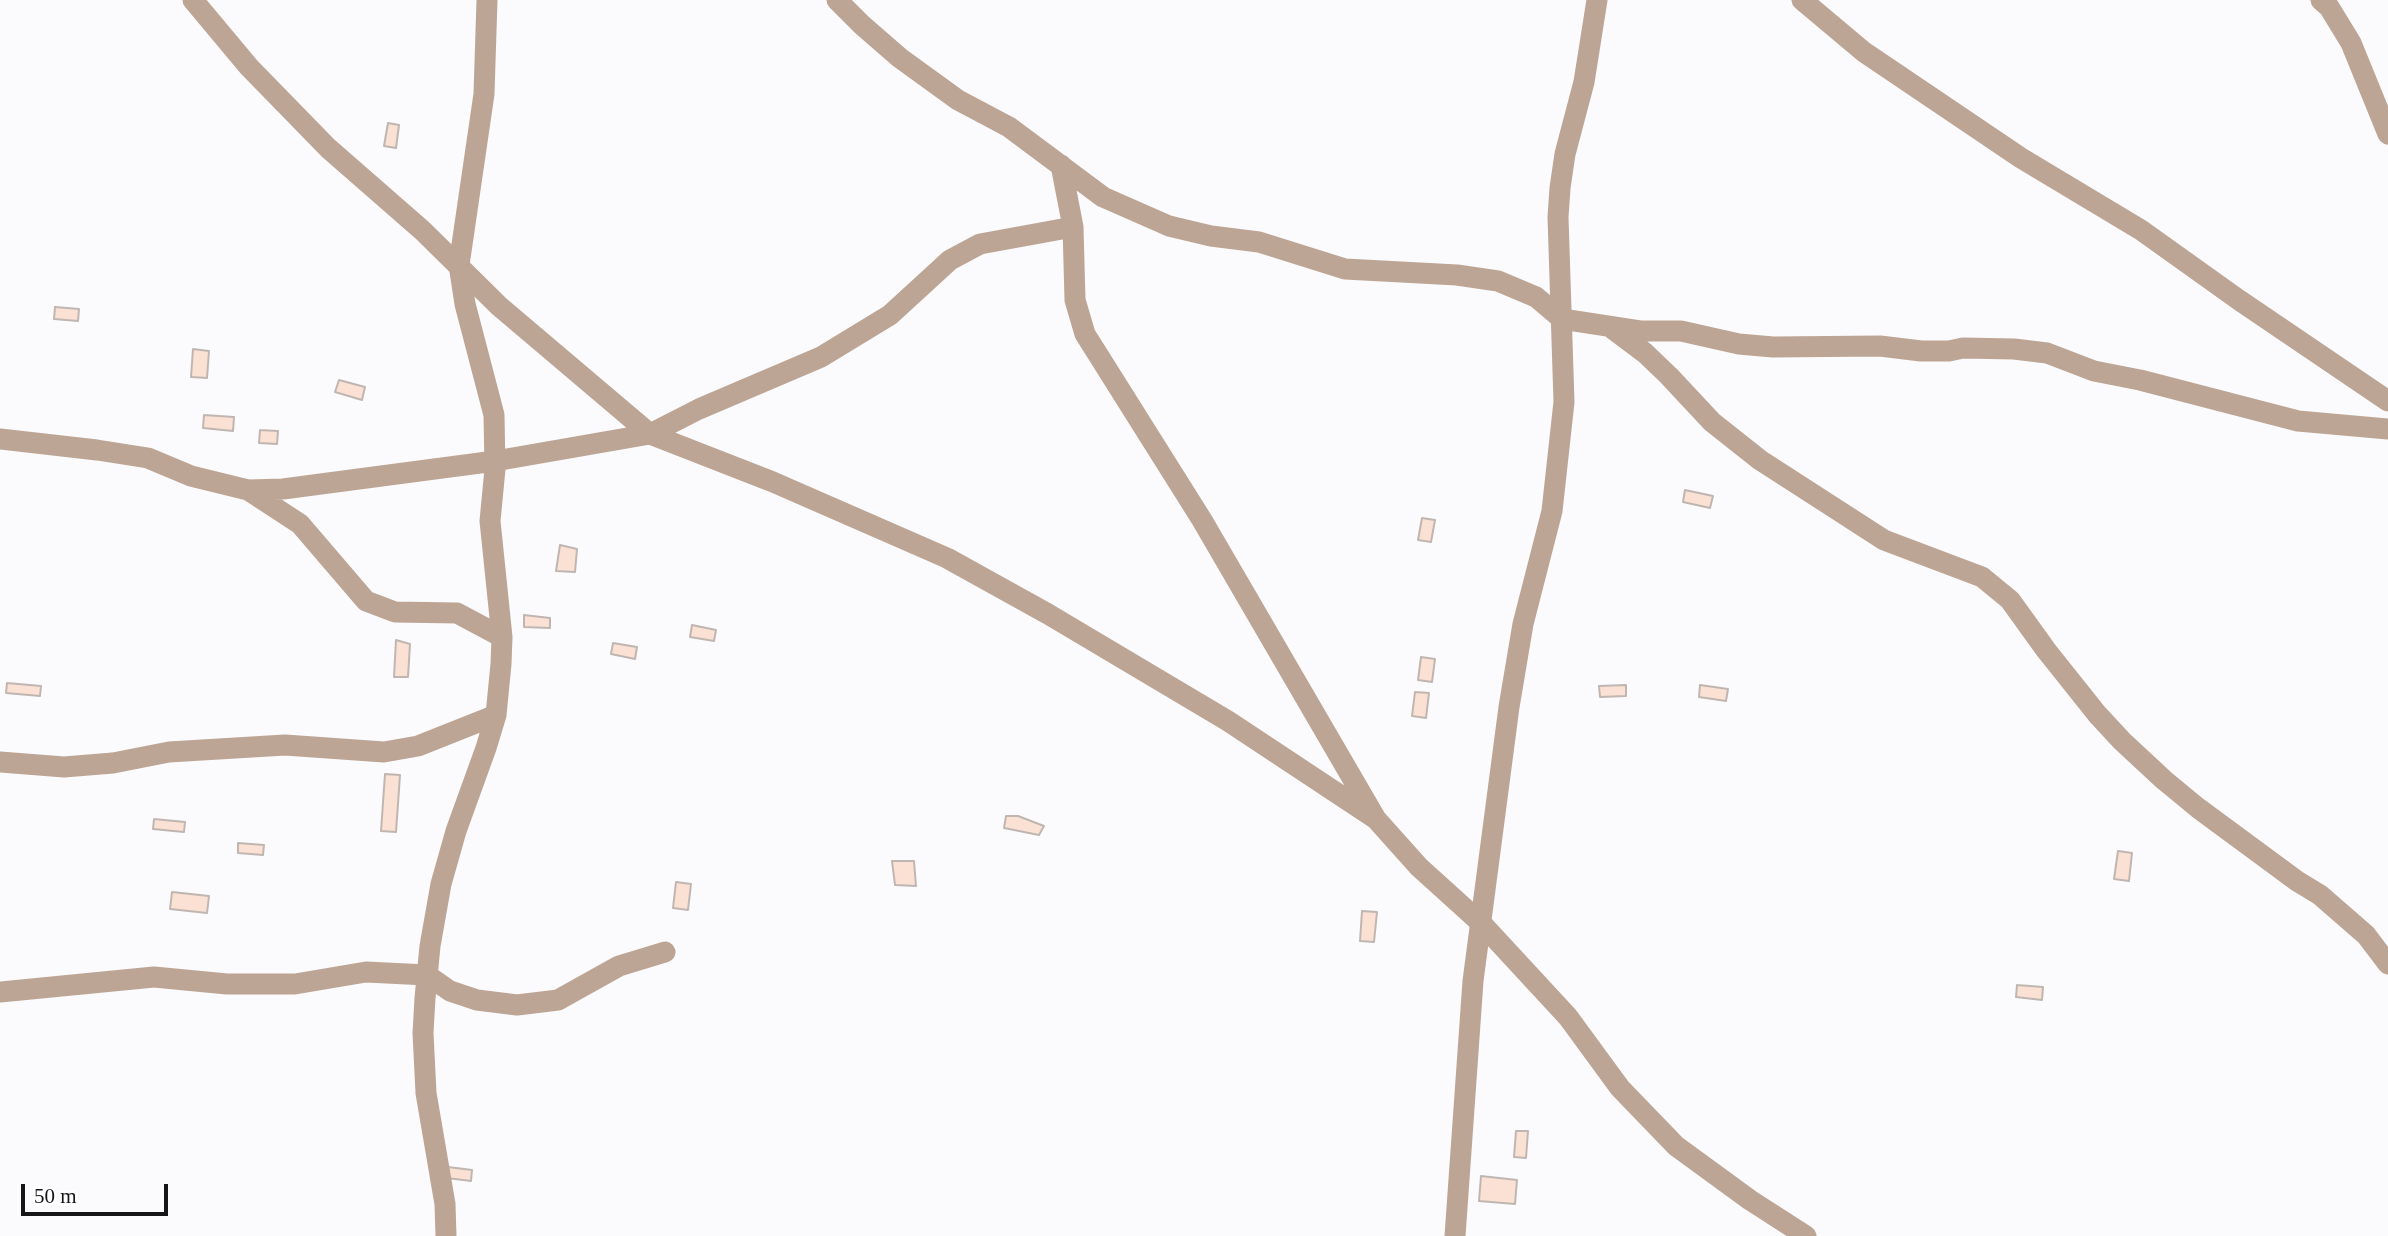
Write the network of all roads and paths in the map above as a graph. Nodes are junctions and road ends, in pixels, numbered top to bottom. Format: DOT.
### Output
graph roads {
  1 [pos="193,0"];
  2 [pos="487,0"];
  3 [pos="837,0"];
  4 [pos="1597,0"];
  5 [pos="1802,0"];
  6 [pos="2321,0"];
  7 [pos="2388,134"];
  8 [pos="1061,165"];
  9 [pos="1073,227"];
  10 [pos="459,265"];
  11 [pos="1562,319"];
  12 [pos="1599,323"];
  13 [pos="2388,401"];
  14 [pos="2388,429"];
  15 [pos="650,434"];
  16 [pos="0,439"];
  17 [pos="495,461"];
  18 [pos="247,491"];
  19 [pos="502,637"];
  20 [pos="496,715"];
  21 [pos="0,762"];
  22 [pos="1376,818"];
  23 [pos="1482,924"];
  24 [pos="665,951"];
  25 [pos="2388,964"];
  26 [pos="427,975"];
  27 [pos="0,992"];
  28 [pos="446,1236"];
  29 [pos="1455,1236"];
  30 [pos="1806,1236"];
  1 -- 10 [label="street"];
  2 -- 10 [label="street"];
  3 -- 8 [label="street"];
  4 -- 11 [label="street"];
  5 -- 13 [label="street"];
  6 -- 7 [label="street"];
  8 -- 9 [label="street"];
  8 -- 11 [label="street"];
  9 -- 15 [label="street"];
  9 -- 22 [label="street"];
  10 -- 15 [label="street"];
  10 -- 17 [label="street"];
  11 -- 12 [label="street"];
  11 -- 23 [label="street"];
  12 -- 14 [label="street"];
  12 -- 25 [label="street"];
  15 -- 17 [label="street"];
  15 -- 22 [label="street"];
  16 -- 18 [label="street"];
  17 -- 18 [label="street"];
  17 -- 19 [label="street"];
  18 -- 19 [label="street"];
  19 -- 20 [label="street"];
  20 -- 21 [label="street"];
  20 -- 26 [label="street"];
  22 -- 23 [label="street"];
  23 -- 29 [label="street"];
  23 -- 30 [label="street"];
  24 -- 26 [label="street"];
  26 -- 27 [label="street"];
  26 -- 28 [label="street"];
}
